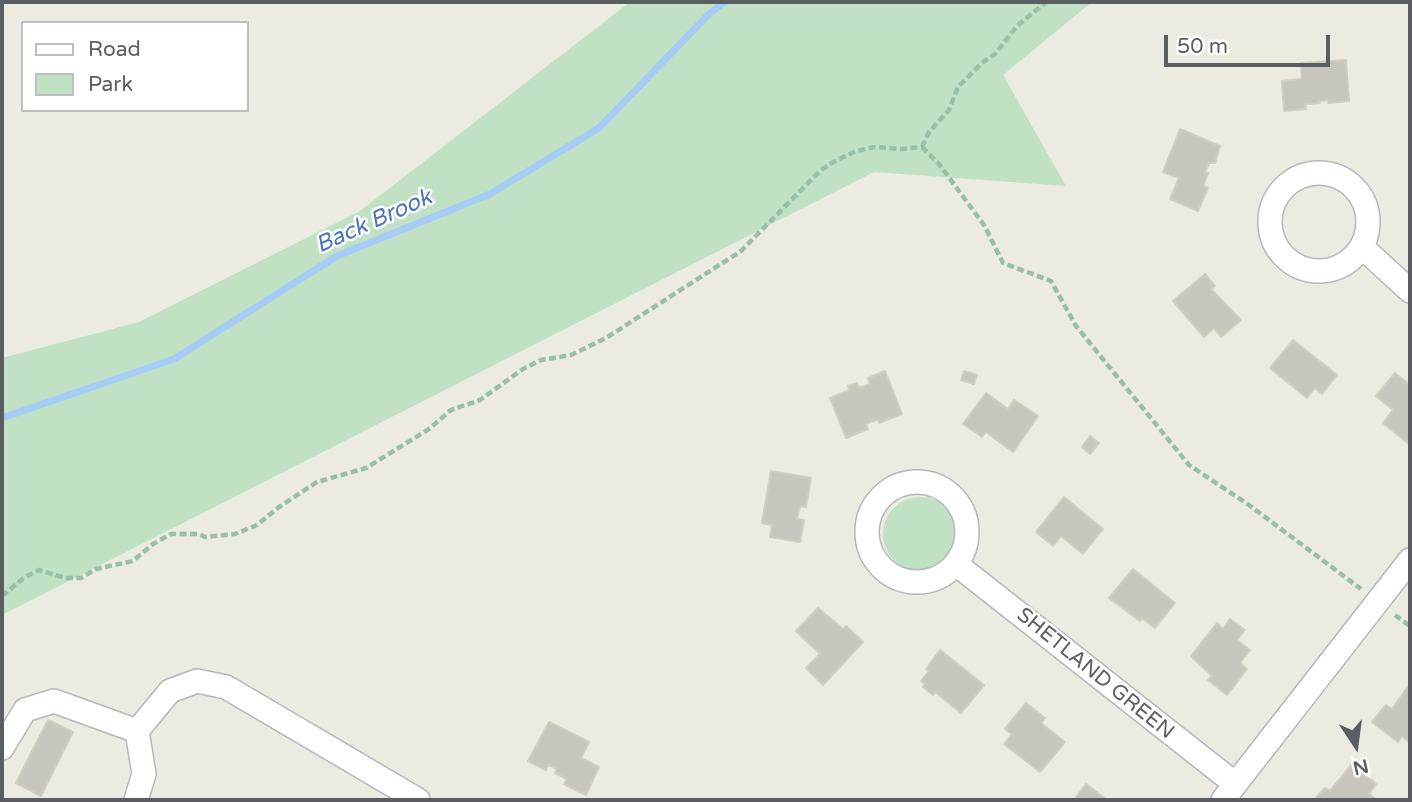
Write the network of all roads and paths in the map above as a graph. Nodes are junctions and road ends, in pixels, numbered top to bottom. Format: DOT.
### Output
graph roads {
  1 [pos="1046,2"];
  2 [pos="922,147"];
  3 [pos="1362,247"];
  4 [pos="1410,291"];
  5 [pos="1410,560"];
  6 [pos="956,564"];
  7 [pos="1364,591"];
  8 [pos="2,596"];
  9 [pos="1394,614"];
  10 [pos="1410,626"];
  11 [pos="137,731"];
  12 [pos="2,748"];
  13 [pos="1229,792"];
  14 [pos="136,800"];
  15 [pos="418,800"];
  1 -- 2 [label="path"];
  2 -- 7 [label="path"];
  2 -- 8 [label="path"];
  3 -- 3 [label="street"];
  3 -- 4 [label="street"];
  5 -- 13 [label="street"];
  6 -- 6 [label="street"];
  6 -- 13 [label="street, SHETLAND GREEN"];
  9 -- 10 [label="path"];
  11 -- 12 [label="street"];
  11 -- 14 [label="street"];
  11 -- 15 [label="street"];
}
